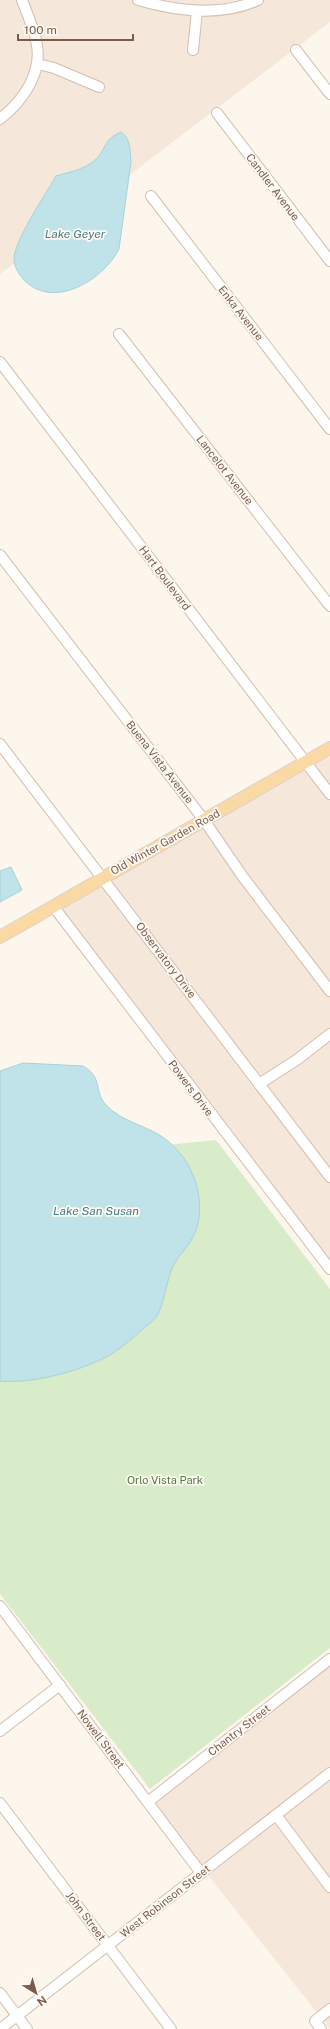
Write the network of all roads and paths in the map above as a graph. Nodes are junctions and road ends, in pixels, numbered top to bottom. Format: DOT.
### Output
graph roads {
  1 [pos="22,0"];
  2 [pos="138,0"];
  3 [pos="258,0"];
  4 [pos="197,11"];
  5 [pos="193,50"];
  6 [pos="296,50"];
  7 [pos="38,64"];
  8 [pos="99,87"];
  9 [pos="330,94"];
  10 [pos="217,113"];
  11 [pos="0,119"];
  12 [pos="151,196"];
  13 [pos="330,261"];
  14 [pos="119,334"];
  15 [pos="0,362"];
  16 [pos="330,429"];
  17 [pos="0,555"];
  18 [pos="330,606"];
  19 [pos="0,744"];
  20 [pos="330,748"];
  21 [pos="306,762"];
  22 [pos="330,794"];
  23 [pos="204,820"];
  24 [pos="102,877"];
  25 [pos="53,906"];
  26 [pos="0,937"];
  27 [pos="330,991"];
  28 [pos="330,1034"];
  29 [pos="259,1084"];
  30 [pos="330,1177"];
  31 [pos="330,1269"];
  32 [pos="0,1606"];
  33 [pos="330,1659"];
  34 [pos="60,1685"];
  35 [pos="0,1731"];
  36 [pos="330,1773"];
  37 [pos="149,1801"];
  38 [pos="0,1803"];
  39 [pos="276,1815"];
  40 [pos="201,1873"];
  41 [pos="330,1887"];
  42 [pos="108,1945"];
  43 [pos="0,1994"];
  44 [pos="330,2009"];
  45 [pos="17,2016"];
  46 [pos="318,2025"];
  47 [pos="0,2029"];
  48 [pos="27,2029"];
  49 [pos="171,2029"];
  1 -- 7 [label="street"];
  2 -- 4 [label="street"];
  3 -- 4 [label="street"];
  4 -- 5 [label="street"];
  6 -- 9 [label="street"];
  7 -- 8 [label="street"];
  7 -- 11 [label="street"];
  10 -- 13 [label="street, Candler Avenue"];
  12 -- 16 [label="street, Enka Avenue"];
  14 -- 18 [label="street, Lancelot Avenue"];
  15 -- 21 [label="street, Hart Boulevard"];
  17 -- 23 [label="street, Buena Vista Avenue"];
  19 -- 24 [label="street, Observatory Drive"];
  20 -- 21 [label="main road, Old Winter Garden Road"];
  21 -- 22 [label="street, Hart Boulevard"];
  21 -- 23 [label="main road, Old Winter Garden Road"];
  23 -- 24 [label="main road, Old Winter Garden Road"];
  23 -- 27 [label="street, Buena Vista Avenue"];
  24 -- 25 [label="main road, Old Winter Garden Road"];
  24 -- 29 [label="street, Observatory Drive"];
  25 -- 26 [label="main road, Old Winter Garden Road"];
  25 -- 31 [label="street, Powers Drive"];
  28 -- 29 [label="street"];
  29 -- 30 [label="street, Observatory Drive"];
  32 -- 34 [label="street, Nowell Street"];
  33 -- 37 [label="street, Chantry Street"];
  34 -- 35 [label="street"];
  34 -- 37 [label="street, Nowell Street"];
  36 -- 39 [label="street, West Robinson Street"];
  37 -- 40 [label="street, Nowell Street"];
  38 -- 42 [label="street, John Street"];
  39 -- 40 [label="street, West Robinson Street"];
  39 -- 41 [label="street"];
  40 -- 42 [label="street, West Robinson Street"];
  42 -- 45 [label="street, West Robinson Street"];
  42 -- 49 [label="street, John Street"];
  43 -- 45 [label="street"];
  44 -- 46 [label="street"];
  45 -- 47 [label="street, West Robinson Street"];
  45 -- 48 [label="street"];
}
